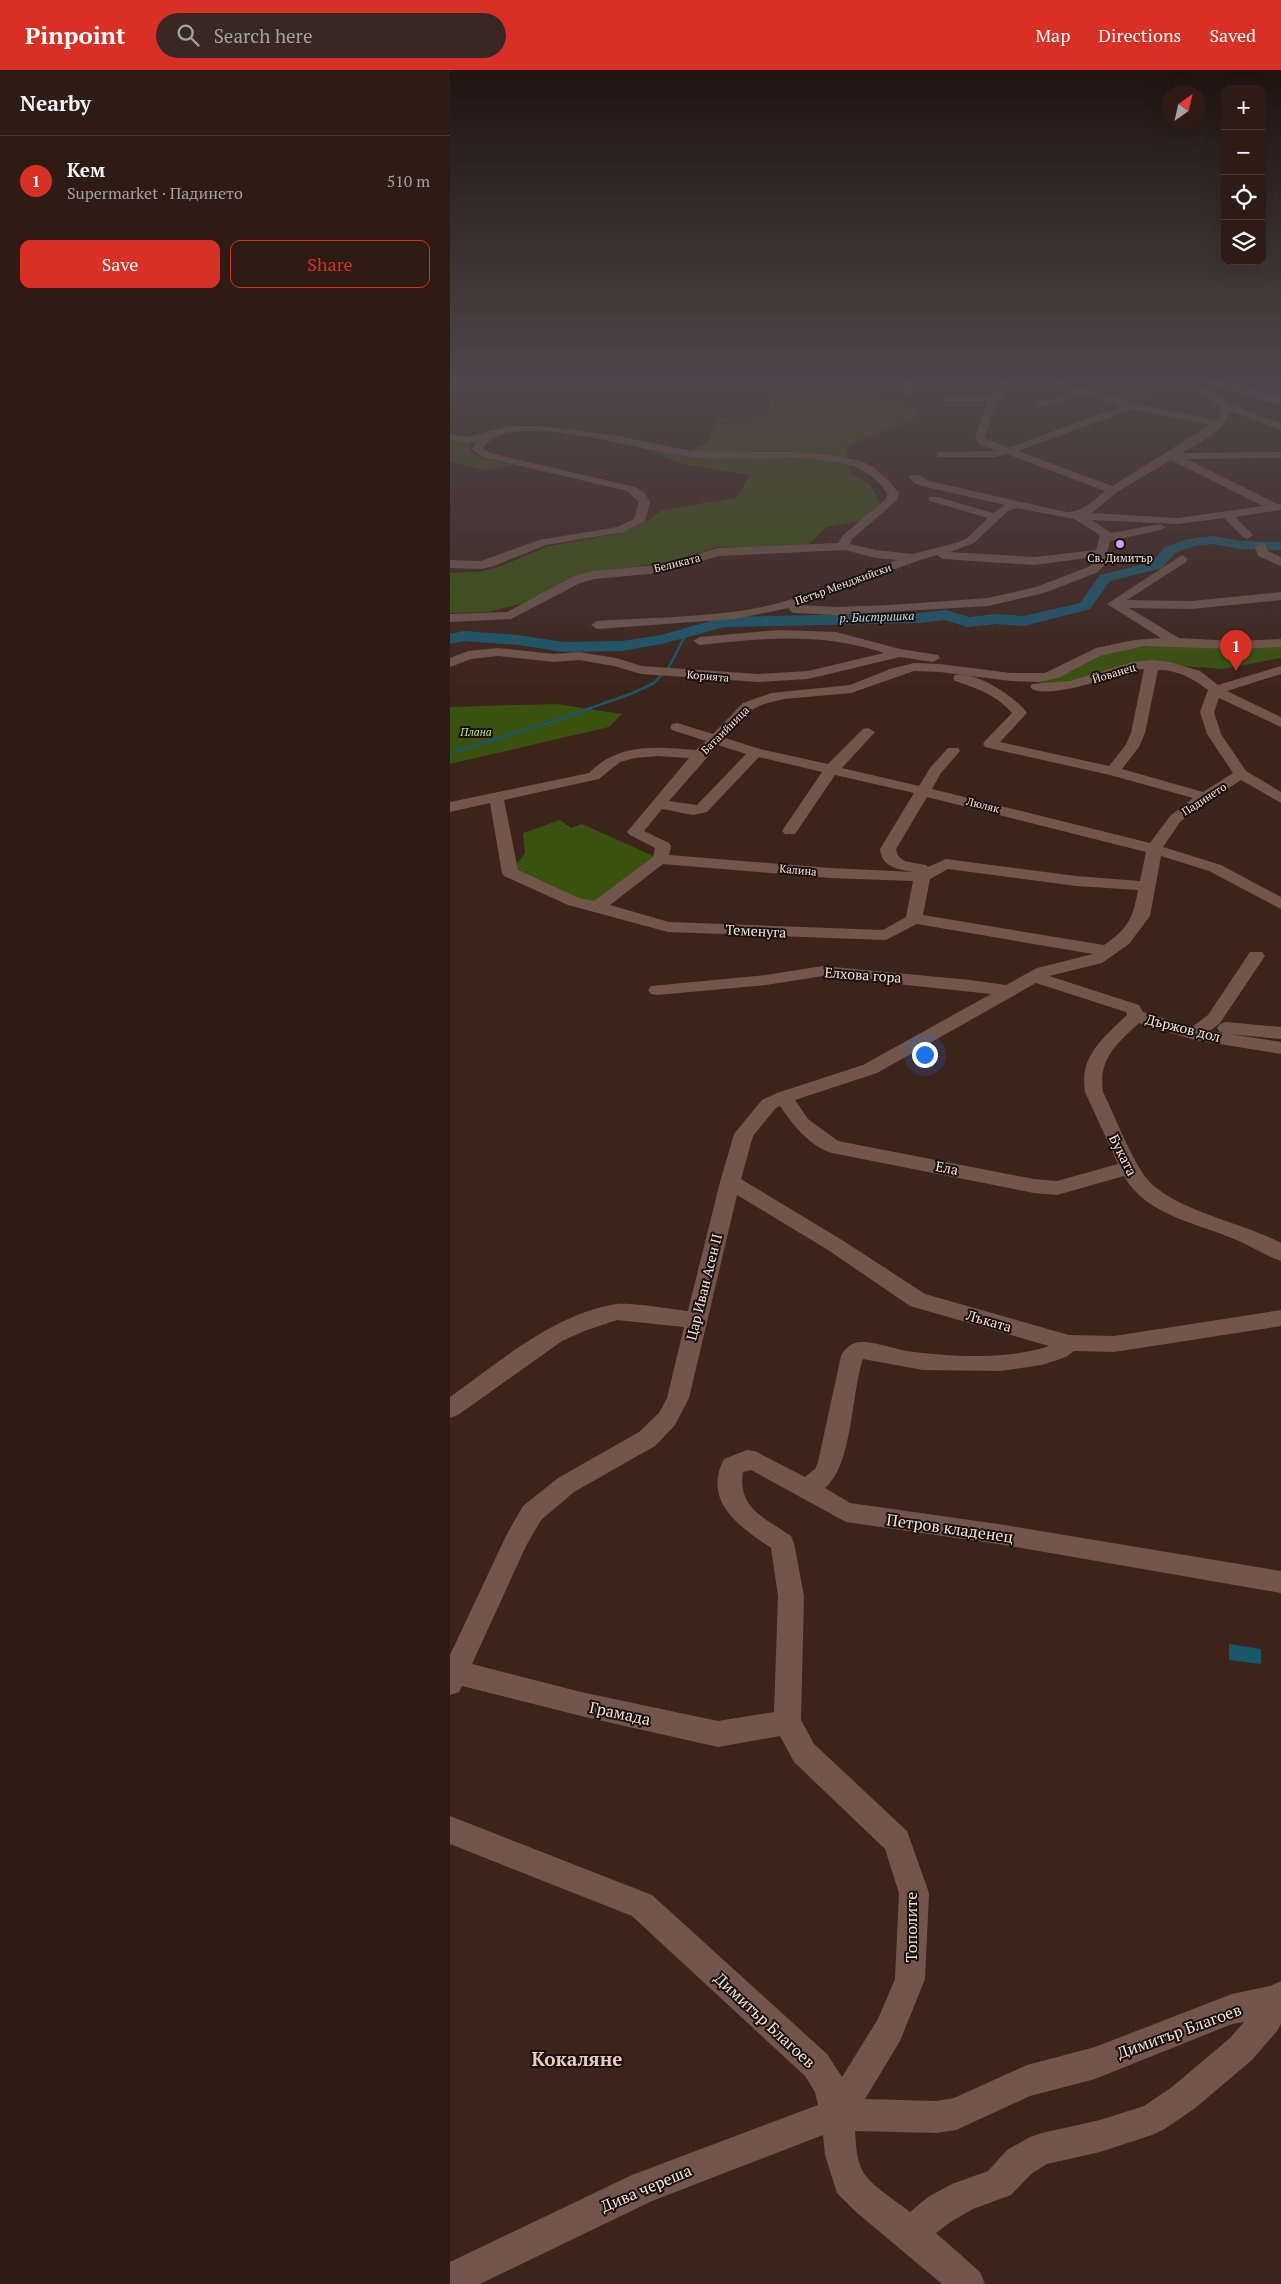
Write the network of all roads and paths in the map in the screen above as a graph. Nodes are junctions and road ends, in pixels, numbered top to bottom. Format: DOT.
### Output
graph roads {
  1 [pos="615,485"];
  2 [pos="886,485"];
  3 [pos="932,485"];
  4 [pos="1100,485"];
  5 [pos="1120,485"];
  6 [pos="1228,485"];
  7 [pos="1112,490"];
  8 [pos="931,498"];
  9 [pos="1014,505"];
  10 [pos="1279,508"];
  11 [pos="1076,515"];
  12 [pos="1227,516"];
  13 [pos="996,517"];
  14 [pos="1178,521"];
  15 [pos="1247,535"];
  16 [pos="1106,538"];
  17 [pos="845,546"];
  18 [pos="1261,547"];
  19 [pos="1101,553"];
  20 [pos="933,554"];
  21 [pos="913,558"];
  22 [pos="1182,559"];
  23 [pos="1281,562"];
  24 [pos="450,564"];
  25 [pos="1281,596"];
  26 [pos="813,603"];
  27 [pos="1113,604"];
  28 [pos="835,613"];
  29 [pos="450,618"];
  30 [pos="597,626"];
  31 [pos="828,632"];
  32 [pos="1174,640"];
  33 [pos="700,641"];
  34 [pos="1281,643"];
  35 [pos="900,653"];
  36 [pos="450,663"];
  37 [pos="1152,664"];
  38 [pos="925,666"];
  39 [pos="1281,670"];
  40 [pos="966,672"];
  41 [pos="1215,690"];
  42 [pos="1281,723"];
  43 [pos="677,727"];
  44 [pos="868,732"];
  45 [pos="715,740"];
  46 [pos="953,751"];
  47 [pos="756,752"];
  48 [pos="700,755"];
  49 [pos="831,770"];
  50 [pos="1113,771"];
  51 [pos="1241,774"];
  52 [pos="924,791"];
  53 [pos="496,796"];
  54 [pos="1204,797"];
  55 [pos="1281,798"];
  56 [pos="659,804"];
  57 [pos="450,807"];
  58 [pos="790,831"];
  59 [pos="1154,849"];
  60 [pos="662,852"];
  61 [pos="934,870"];
  62 [pos="1148,886"];
  63 [pos="1281,904"];
  64 [pos="597,907"];
  65 [pos="914,919"];
  66 [pos="1108,951"];
  67 [pos="1256,956"];
  68 [pos="1034,977"];
  69 [pos="657,990"];
  70 [pos="1009,991"];
  71 [pos="1136,1016"];
  72 [pos="1281,1033"];
  73 [pos="1195,1034"];
  74 [pos="1281,1048"];
  75 [pos="784,1097"];
  76 [pos="1129,1168"];
  77 [pos="730,1182"];
  78 [pos="1281,1253"];
  79 [pos="1281,1318"];
  80 [pos="696,1320"];
  81 [pos="1069,1343"];
  82 [pos="450,1409"];
  83 [pos="806,1490"];
  84 [pos="782,1543"];
  85 [pos="1281,1582"];
  86 [pos="453,1678"];
  87 [pos="787,1722"];
  88 [pos="450,1830"];
  89 [pos="1280,1997"];
  90 [pos="837,2114"];
  91 [pos="910,2233"];
  92 [pos="461,2275"];
  93 [pos="968,2284"];
  1 -- 24 [label="street"];
  2 -- 17 [label="street"];
  3 -- 9 [label="street"];
  4 -- 7 [label="street"];
  5 -- 7 [label="street"];
  6 -- 10 [label="street"];
  7 -- 11 [label="street"];
  8 -- 13 [label="street"];
  9 -- 11 [label="street"];
  9 -- 13 [label="street, Петър Менджийски"];
  10 -- 12 [label="street"];
  11 -- 14 [label="street"];
  11 -- 16 [label="street"];
  12 -- 14 [label="street"];
  12 -- 15 [label="street"];
  13 -- 20 [label="street, Петър Менджийски"];
  14 -- 16 [label="street"];
  16 -- 19 [label="street"];
  17 -- 21 [label="street, Беликата"];
  17 -- 29 [label="street, Беликата"];
  18 -- 23 [label="street"];
  19 -- 20 [label="street"];
  19 -- 28 [label="street"];
  20 -- 21 [label="street, Петър Менджийски"];
  21 -- 26 [label="street, Петър Менджийски"];
  22 -- 27 [label="street"];
  25 -- 27 [label="street"];
  26 -- 28 [label="street"];
  26 -- 30 [label="street, Петър Менджийски"];
  27 -- 32 [label="street"];
  28 -- 31 [label="street"];
  31 -- 33 [label="street"];
  31 -- 35 [label="street"];
  32 -- 34 [label="street"];
  32 -- 40 [label="street"];
  35 -- 36 [label="street, Корията"];
  35 -- 40 [label="street, Корията"];
  37 -- 40 [label="street, Йованец"];
  37 -- 41 [label="street, Йованец"];
  37 -- 50 [label="street"];
  38 -- 40 [label="street, Батаийница"];
  38 -- 45 [label="street, Батаийница"];
  38 -- 50 [label="street"];
  39 -- 41 [label="street"];
  41 -- 42 [label="street, Йованец"];
  41 -- 51 [label="street, Падинето"];
  43 -- 45 [label="street, Люляк"];
  44 -- 49 [label="street"];
  45 -- 47 [label="street, Люляк"];
  45 -- 48 [label="street, Батаийница"];
  46 -- 52 [label="street"];
  47 -- 49 [label="street, Люляк"];
  47 -- 56 [label="street"];
  48 -- 53 [label="street"];
  48 -- 56 [label="street, Батаийница"];
  49 -- 52 [label="street, Люляк"];
  49 -- 58 [label="street"];
  50 -- 54 [label="street"];
  51 -- 54 [label="street, Падинето"];
  51 -- 55 [label="street"];
  52 -- 59 [label="street, Люляк"];
  52 -- 61 [label="street"];
  53 -- 57 [label="street"];
  53 -- 64 [label="street, Теменуга"];
  54 -- 59 [label="street, Падинето"];
  56 -- 60 [label="street, Батаийница"];
  59 -- 62 [label="street, Падинето"];
  59 -- 63 [label="street, Люляк"];
  60 -- 61 [label="street, Калина"];
  60 -- 64 [label="street"];
  61 -- 62 [label="street"];
  61 -- 65 [label="street"];
  62 -- 66 [label="street, Падинето"];
  64 -- 65 [label="street, Теменуга"];
  65 -- 66 [label="street"];
  66 -- 68 [label="street, Падинето"];
  67 -- 73 [label="street"];
  68 -- 70 [label="street, Цар Иван Асен II"];
  68 -- 71 [label="street, Държов дол"];
  69 -- 70 [label="street, Елхова гора"];
  70 -- 75 [label="street, Цар Иван Асен II"];
  71 -- 73 [label="street, Държов дол"];
  71 -- 76 [label="street, Буката"];
  72 -- 73 [label="street"];
  73 -- 74 [label="street, Държов дол"];
  75 -- 76 [label="street, Ела"];
  75 -- 77 [label="street, Цар Иван Асен II"];
  76 -- 78 [label="street, Буката"];
  77 -- 80 [label="street, Цар Иван Асен II"];
  77 -- 81 [label="street, Лъката"];
  79 -- 81 [label="street, Лъката"];
  80 -- 82 [label="street"];
  80 -- 86 [label="street, Цар Иван Асен II"];
  81 -- 83 [label="street"];
  83 -- 84 [label="street, Петров кладенец"];
  83 -- 85 [label="street, Петров кладенец"];
  84 -- 87 [label="street, Тополите"];
  86 -- 87 [label="street, Грамада"];
  87 -- 90 [label="street, Тополите"];
  88 -- 90 [label="street, Димитър Благоев"];
  89 -- 90 [label="street, Димитър Благоев"];
  89 -- 91 [label="street, Димитър Благоев"];
  90 -- 91 [label="street"];
  90 -- 92 [label="street, Дива череша"];
  91 -- 93 [label="street"];
}
